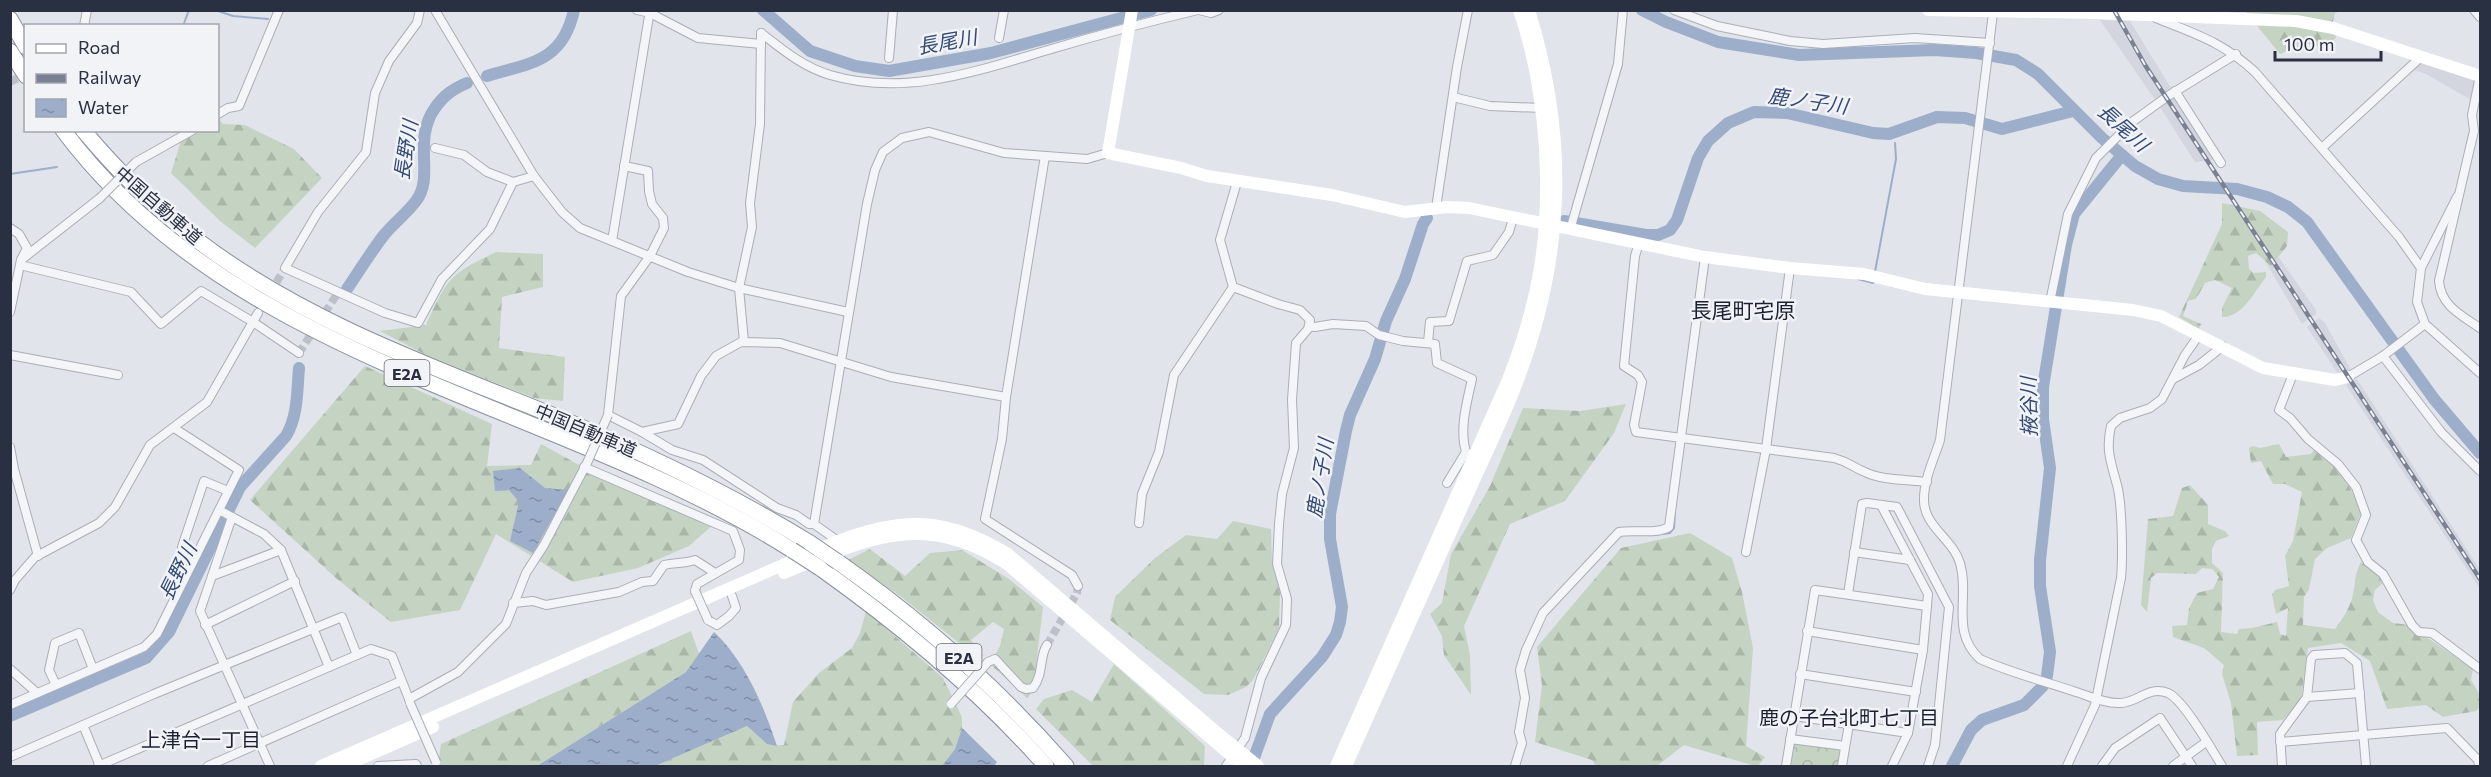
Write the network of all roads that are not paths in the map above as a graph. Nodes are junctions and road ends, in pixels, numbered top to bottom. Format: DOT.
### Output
graph roads {
  1 [pos="279,10"];
  2 [pos="420,10"];
  3 [pos="435,10"];
  4 [pos="637,10"];
  5 [pos="892,10"];
  6 [pos="1004,10"];
  7 [pos="1132,10"];
  8 [pos="1198,10"];
  9 [pos="1219,10"];
  10 [pos="1468,10"];
  11 [pos="1519,10"];
  12 [pos="1529,10"];
  13 [pos="1674,10"];
  14 [pos="1928,10"];
  15 [pos="2475,10"];
  16 [pos="1622,11"];
  17 [pos="650,12"];
  18 [pos="1993,13"];
  19 [pos="2149,15"];
  20 [pos="2481,17"];
  21 [pos="10,19"];
  22 [pos="1128,27"];
  23 [pos="999,38"];
  24 [pos="1990,43"];
  25 [pos="24,44"];
  26 [pos="761,44"];
  27 [pos="10,51"];
  28 [pos="2236,54"];
  29 [pos="2422,56"];
  30 [pos="889,58"];
  31 [pos="24,73"];
  32 [pos="2481,76"];
  33 [pos="2175,92"];
  34 [pos="1453,97"];
  35 [pos="1542,108"];
  36 [pos="219,113"];
  37 [pos="65,132"];
  38 [pos="85,132"];
  39 [pos="189,132"];
  40 [pos="2322,147"];
  41 [pos="435,148"];
  42 [pos="1108,153"];
  43 [pos="1045,156"];
  44 [pos="2221,163"];
  45 [pos="624,166"];
  46 [pos="534,176"];
  47 [pos="513,182"];
  48 [pos="1237,182"];
  49 [pos="2461,192"];
  50 [pos="1436,208"];
  51 [pos="1513,218"];
  52 [pos="1571,224"];
  53 [pos="1551,226"];
  54 [pos="10,228"];
  55 [pos="612,241"];
  56 [pos="1639,243"];
  57 [pos="650,256"];
  58 [pos="1705,257"];
  59 [pos="21,262"];
  60 [pos="1790,268"];
  61 [pos="2421,268"];
  62 [pos="1233,286"];
  63 [pos="739,288"];
  64 [pos="1959,292"];
  65 [pos="12,296"];
  66 [pos="2055,302"];
  67 [pos="10,312"];
  68 [pos="848,312"];
  69 [pos="258,313"];
  70 [pos="253,322"];
  71 [pos="2425,324"];
  72 [pos="1310,326"];
  73 [pos="2481,328"];
  74 [pos="2199,335"];
  75 [pos="744,342"];
  76 [pos="1428,342"];
  77 [pos="2223,346"];
  78 [pos="299,353"];
  79 [pos="10,355"];
  80 [pos="2383,356"];
  81 [pos="840,363"];
  82 [pos="2481,373"];
  83 [pos="2293,374"];
  84 [pos="118,375"];
  85 [pos="2348,377"];
  86 [pos="2173,379"];
  87 [pos="1005,397"];
  88 [pos="608,415"];
  89 [pos="174,428"];
  90 [pos="642,432"];
  91 [pos="1680,438"];
  92 [pos="10,447"];
  93 [pos="1766,449"];
  94 [pos="1474,456"];
  95 [pos="586,465"];
  96 [pos="12,469"];
  97 [pos="2481,471"];
  98 [pos="1927,482"];
  99 [pos="1447,483"];
  100 [pos="228,492"];
  101 [pos="1881,505"];
  102 [pos="219,510"];
  103 [pos="232,517"];
  104 [pos="1139,523"];
  105 [pos="814,524"];
  106 [pos="838,541"];
  107 [pos="281,550"];
  108 [pos="1746,552"];
  109 [pos="1854,552"];
  110 [pos="197,554"];
  111 [pos="38,556"];
  112 [pos="1910,560"];
  113 [pos="715,573"];
  114 [pos="212,576"];
  115 [pos="295,581"];
  116 [pos="1078,586"];
  117 [pos="10,590"];
  118 [pos="1848,594"];
  119 [pos="732,596"];
  120 [pos="513,603"];
  121 [pos="1927,606"];
  122 [pos="205,625"];
  123 [pos="313,628"];
  124 [pos="1808,632"];
  125 [pos="1047,645"];
  126 [pos="1923,650"];
  127 [pos="357,655"];
  128 [pos="225,666"];
  129 [pos="329,667"];
  130 [pos="10,669"];
  131 [pos="93,669"];
  132 [pos="2481,669"];
  133 [pos="1800,674"];
  134 [pos="401,681"];
  135 [pos="56,685"];
  136 [pos="1916,692"];
  137 [pos="37,693"];
  138 [pos="2360,693"];
  139 [pos="2307,697"];
  140 [pos="2096,699"];
  141 [pos="410,701"];
  142 [pos="951,704"];
  143 [pos="10,705"];
  144 [pos="242,705"];
  145 [pos="1794,716"];
  146 [pos="1849,724"];
  147 [pos="83,725"];
  148 [pos="1908,733"];
  149 [pos="2363,736"];
  150 [pos="1217,738"];
  151 [pos="1790,739"];
  152 [pos="2206,742"];
  153 [pos="2280,742"];
  154 [pos="259,744"];
  155 [pos="1845,746"];
  156 [pos="10,757"];
  157 [pos="2186,757"];
  158 [pos="435,764"];
  159 [pos="99,766"];
  160 [pos="208,766"];
  161 [pos="270,766"];
  162 [pos="321,766"];
  163 [pos="344,766"];
  164 [pos="378,766"];
  165 [pos="417,766"];
  166 [pos="1046,766"];
  167 [pos="1066,766"];
  168 [pos="1226,766"];
  169 [pos="1243,766"];
  170 [pos="1258,766"];
  171 [pos="1336,766"];
  172 [pos="1346,766"];
  173 [pos="1515,766"];
  174 [pos="1786,766"];
  175 [pos="1843,766"];
  176 [pos="1892,766"];
  177 [pos="1928,766"];
  178 [pos="2067,766"];
  179 [pos="2102,766"];
  180 [pos="2173,766"];
  181 [pos="2192,766"];
  182 [pos="2222,766"];
  183 [pos="2282,766"];
  184 [pos="2366,766"];
  185 [pos="2479,766"];
  1 -- 36 [label="street"];
  2 -- 47 [label="street"];
  3 -- 46 [label="street"];
  4 -- 17 [label="street"];
  5 -- 30 [label="street"];
  6 -- 23 [label="street"];
  7 -- 22 [label="street"];
  8 -- 9 [label="street"];
  8 -- 22 [label="street"];
  10 -- 34 [label="street"];
  11 -- 35 [label="street"];
  12 -- 53 [label="street"];
  13 -- 24 [label="street"];
  14 -- 18 [label="street"];
  15 -- 20 [label="street"];
  16 -- 52 [label="street"];
  17 -- 26 [label="street"];
  17 -- 45 [label="street"];
  18 -- 19 [label="street"];
  18 -- 24 [label="street"];
  19 -- 28 [label="street"];
  19 -- 29 [label="street"];
  21 -- 25 [label="highway"];
  22 -- 26 [label="street"];
  22 -- 42 [label="street"];
  24 -- 64 [label="street"];
  26 -- 63 [label="street"];
  27 -- 31 [label="highway"];
  28 -- 33 [label="street"];
  28 -- 40 [label="street"];
  29 -- 32 [label="street"];
  29 -- 40 [label="street"];
  32 -- 49 [label="street"];
  33 -- 44 [label="street"];
  33 -- 66 [label="street"];
  34 -- 35 [label="street"];
  34 -- 50 [label="street"];
  35 -- 53 [label="street"];
  37 -- 166 [label="highway, 中国自動車道 / E2A, bridge"];
  38 -- 167 [label="highway, 中国自動車道 / E2A, bridge"];
  39 -- 59 [label="street, bridge"];
  40 -- 61 [label="street"];
  41 -- 47 [label="street"];
  42 -- 43 [label="street"];
  42 -- 48 [label="street"];
  43 -- 68 [label="street"];
  43 -- 87 [label="street"];
  45 -- 55 [label="street"];
  45 -- 57 [label="street"];
  46 -- 47 [label="street"];
  46 -- 55 [label="street"];
  48 -- 50 [label="street"];
  48 -- 62 [label="street"];
  49 -- 61 [label="street"];
  49 -- 73 [label="street"];
  50 -- 51 [label="street"];
  51 -- 53 [label="street"];
  51 -- 76 [label="street"];
  52 -- 53 [label="street"];
  52 -- 56 [label="street"];
  53 -- 94 [label="street"];
  54 -- 59 [label="street"];
  55 -- 57 [label="street"];
  56 -- 58 [label="street"];
  56 -- 91 [label="street"];
  57 -- 63 [label="street"];
  57 -- 88 [label="street"];
  58 -- 60 [label="street"];
  58 -- 91 [label="street"];
  59 -- 65 [label="street"];
  59 -- 70 [label="street"];
  60 -- 64 [label="street"];
  60 -- 93 [label="street"];
  61 -- 71 [label="street"];
  62 -- 72 [label="street"];
  62 -- 104 [label="street"];
  63 -- 68 [label="street"];
  63 -- 75 [label="street"];
  64 -- 66 [label="street"];
  64 -- 98 [label="street"];
  65 -- 67 [label="street"];
  66 -- 74 [label="street"];
  68 -- 81 [label="street"];
  69 -- 70 [label="street"];
  70 -- 78 [label="street"];
  70 -- 89 [label="street"];
  71 -- 80 [label="street"];
  71 -- 82 [label="street"];
  72 -- 76 [label="street"];
  72 -- 168 [label="street"];
  74 -- 77 [label="street"];
  74 -- 86 [label="street"];
  75 -- 81 [label="street"];
  75 -- 90 [label="street"];
  76 -- 94 [label="street"];
  77 -- 83 [label="street"];
  77 -- 86 [label="street"];
  79 -- 84 [label="street"];
  80 -- 85 [label="street"];
  80 -- 97 [label="street"];
  81 -- 87 [label="street"];
  81 -- 105 [label="street"];
  83 -- 85 [label="street"];
  83 -- 132 [label="street"];
  86 -- 140 [label="street"];
  87 -- 116 [label="street"];
  88 -- 90 [label="street"];
  88 -- 95 [label="street, bridge"];
  89 -- 100 [label="street"];
  89 -- 111 [label="street"];
  90 -- 105 [label="street"];
  91 -- 93 [label="street"];
  91 -- 173 [label="street"];
  92 -- 96 [label="street"];
  93 -- 98 [label="street"];
  93 -- 108 [label="street"];
  94 -- 99 [label="street"];
  94 -- 171 [label="street"];
  94 -- 172 [label="street"];
  95 -- 113 [label="street"];
  95 -- 120 [label="street"];
  96 -- 111 [label="street"];
  98 -- 140 [label="street"];
  100 -- 102 [label="street"];
  100 -- 110 [label="street"];
  101 -- 109 [label="street"];
  101 -- 112 [label="street"];
  101 -- 177 [label="street"];
  102 -- 103 [label="street"];
  102 -- 110 [label="street"];
  103 -- 107 [label="street"];
  103 -- 114 [label="street"];
  105 -- 106 [label="street"];
  106 -- 150 [label="street"];
  106 -- 162 [label="street"];
  107 -- 114 [label="street"];
  107 -- 115 [label="street"];
  109 -- 112 [label="street"];
  109 -- 118 [label="street"];
  110 -- 131 [label="street"];
  111 -- 117 [label="street"];
  112 -- 121 [label="street"];
  113 -- 119 [label="street, bridge"];
  113 -- 120 [label="street"];
  114 -- 122 [label="street"];
  115 -- 122 [label="street"];
  115 -- 123 [label="street"];
  118 -- 121 [label="street"];
  118 -- 124 [label="street"];
  119 -- 150 [label="street"];
  119 -- 163 [label="street"];
  120 -- 141 [label="street"];
  121 -- 126 [label="street"];
  122 -- 128 [label="street"];
  123 -- 127 [label="street"];
  123 -- 128 [label="street"];
  123 -- 129 [label="street"];
  124 -- 126 [label="street"];
  124 -- 133 [label="street"];
  125 -- 142 [label="street, bridge"];
  126 -- 136 [label="street"];
  127 -- 129 [label="street"];
  127 -- 134 [label="street"];
  128 -- 144 [label="street"];
  128 -- 147 [label="street"];
  129 -- 144 [label="street"];
  130 -- 137 [label="street"];
  131 -- 135 [label="street"];
  131 -- 135 [label="street"];
  133 -- 136 [label="street"];
  133 -- 145 [label="street"];
  134 -- 141 [label="street"];
  134 -- 154 [label="street"];
  135 -- 137 [label="street"];
  136 -- 148 [label="street"];
  137 -- 143 [label="street"];
  138 -- 139 [label="street"];
  138 -- 139 [label="street"];
  138 -- 149 [label="street"];
  139 -- 153 [label="street"];
  140 -- 152 [label="street"];
  140 -- 178 [label="street"];
  141 -- 158 [label="street, bridge"];
  144 -- 154 [label="street"];
  144 -- 159 [label="street"];
  145 -- 146 [label="street"];
  145 -- 151 [label="street"];
  146 -- 148 [label="street"];
  146 -- 155 [label="street"];
  147 -- 156 [label="street"];
  147 -- 159 [label="street"];
  148 -- 176 [label="street"];
  149 -- 153 [label="street"];
  149 -- 184 [label="street"];
  149 -- 185 [label="street"];
  150 -- 169 [label="street, bridge"];
  150 -- 170 [label="street, bridge"];
  151 -- 155 [label="street"];
  151 -- 174 [label="street"];
  152 -- 157 [label="street"];
  152 -- 182 [label="street"];
  153 -- 183 [label="street"];
  154 -- 160 [label="street"];
  154 -- 161 [label="street"];
  155 -- 175 [label="street"];
  157 -- 179 [label="street"];
  157 -- 180 [label="street"];
  157 -- 181 [label="street"];
  164 -- 165 [label="street"];
}
